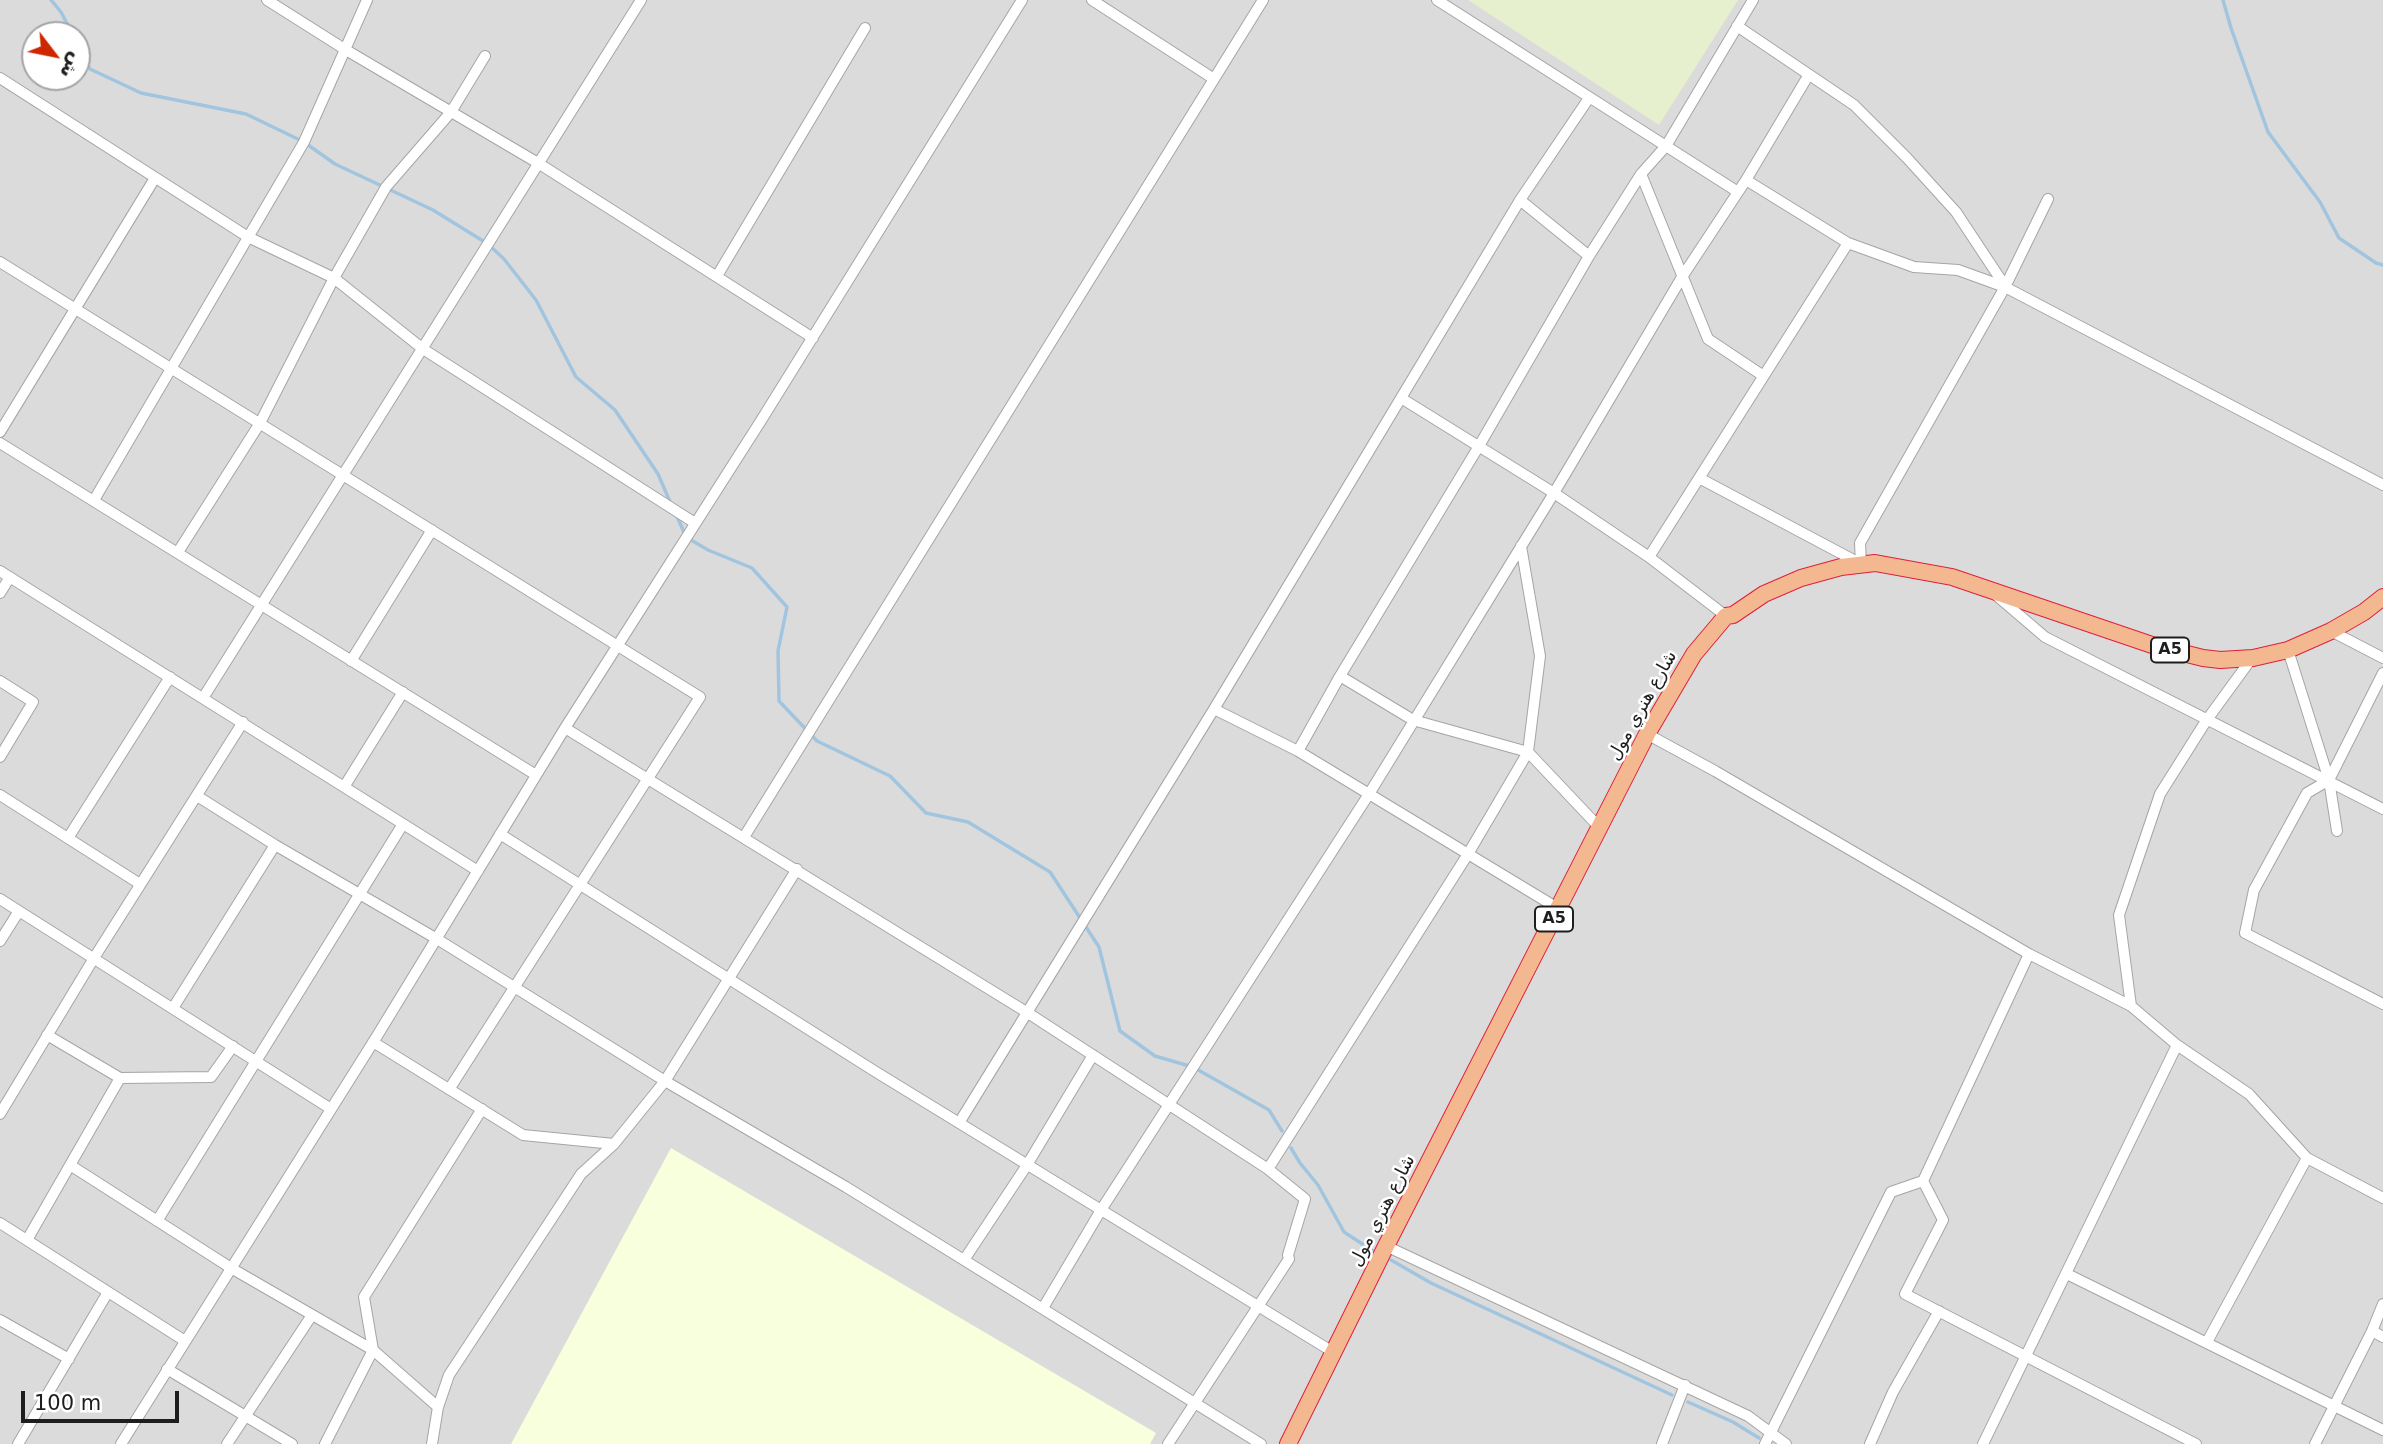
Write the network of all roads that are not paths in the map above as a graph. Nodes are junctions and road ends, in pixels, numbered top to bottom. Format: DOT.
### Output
graph roads {
  1 [pos="267,0"];
  2 [pos="367,0"];
  3 [pos="640,0"];
  4 [pos="1022,0"];
  5 [pos="1092,0"];
  6 [pos="1263,0"];
  7 [pos="1437,0"];
  8 [pos="1753,0"];
  9 [pos="1737,26"];
  10 [pos="865,28"];
  11 [pos="346,50"];
  12 [pos="485,55"];
  13 [pos="1808,76"];
  14 [pos="0,78"];
  15 [pos="1214,79"];
  16 [pos="1589,98"];
  17 [pos="451,112"];
  18 [pos="1666,146"];
  19 [pos="538,163"];
  20 [pos="1641,174"];
  21 [pos="155,178"];
  22 [pos="1746,180"];
  23 [pos="1738,192"];
  24 [pos="2048,199"];
  25 [pos="1520,200"];
  26 [pos="248,237"];
  27 [pos="1848,243"];
  28 [pos="1589,256"];
  29 [pos="0,261"];
  30 [pos="717,276"];
  31 [pos="1682,277"];
  32 [pos="334,278"];
  33 [pos="2005,287"];
  34 [pos="76,311"];
  35 [pos="813,338"];
  36 [pos="423,349"];
  37 [pos="171,368"];
  38 [pos="1762,375"];
  39 [pos="1401,398"];
  40 [pos="260,424"];
  41 [pos="0,432"];
  42 [pos="0,443"];
  43 [pos="1479,446"];
  44 [pos="344,475"];
  45 [pos="1700,479"];
  46 [pos="2383,485"];
  47 [pos="1554,493"];
  48 [pos="94,500"];
  49 [pos="695,523"];
  50 [pos="432,530"];
  51 [pos="1521,546"];
  52 [pos="178,552"];
  53 [pos="1649,557"];
  54 [pos="1861,565"];
  55 [pos="0,571"];
  56 [pos="10,577"];
  57 [pos="1989,589"];
  58 [pos="0,593"];
  59 [pos="2383,597"];
  60 [pos="262,604"];
  61 [pos="1726,616"];
  62 [pos="2331,631"];
  63 [pos="617,646"];
  64 [pos="2288,650"];
  65 [pos="2253,658"];
  66 [pos="2383,658"];
  67 [pos="351,661"];
  68 [pos="2383,673"];
  69 [pos="1340,676"];
  70 [pos="170,677"];
  71 [pos="0,681"];
  72 [pos="402,692"];
  73 [pos="203,698"];
  74 [pos="1214,709"];
  75 [pos="1413,720"];
  76 [pos="2206,721"];
  77 [pos="243,722"];
  78 [pos="565,728"];
  79 [pos="1647,734"];
  80 [pos="1298,751"];
  81 [pos="1528,752"];
  82 [pos="0,757"];
  83 [pos="536,775"];
  84 [pos="647,778"];
  85 [pos="2329,780"];
  86 [pos="344,786"];
  87 [pos="1369,794"];
  88 [pos="0,795"];
  89 [pos="197,796"];
  90 [pos="2383,809"];
  91 [pos="403,824"];
  92 [pos="1599,827"];
  93 [pos="2337,831"];
  94 [pos="500,834"];
  95 [pos="744,837"];
  96 [pos="68,838"];
  97 [pos="275,845"];
  98 [pos="1468,854"];
  99 [pos="797,869"];
  100 [pos="478,871"];
  101 [pos="140,884"];
  102 [pos="579,885"];
  103 [pos="359,894"];
  104 [pos="0,899"];
  105 [pos="1559,909"];
  106 [pos="19,911"];
  107 [pos="437,939"];
  108 [pos="0,941"];
  109 [pos="2029,954"];
  110 [pos="94,958"];
  111 [pos="728,978"];
  112 [pos="514,987"];
  113 [pos="2383,1004"];
  114 [pos="2132,1006"];
  115 [pos="173,1008"];
  116 [pos="1028,1013"];
  117 [pos="47,1035"];
  118 [pos="373,1042"];
  119 [pos="2177,1045"];
  120 [pos="233,1046"];
  121 [pos="1093,1055"];
  122 [pos="256,1060"];
  123 [pos="120,1078"];
  124 [pos="665,1081"];
  125 [pos="450,1088"];
  126 [pos="1168,1104"];
  127 [pos="331,1109"];
  128 [pos="482,1109"];
  129 [pos="0,1114"];
  130 [pos="959,1123"];
  131 [pos="614,1144"];
  132 [pos="2307,1158"];
  133 [pos="70,1165"];
  134 [pos="1027,1165"];
  135 [pos="1268,1169"];
  136 [pos="1923,1181"];
  137 [pos="2383,1198"];
  138 [pos="1101,1210"];
  139 [pos="157,1221"];
  140 [pos="0,1223"];
  141 [pos="27,1240"];
  142 [pos="1386,1246"];
  143 [pos="964,1260"];
  144 [pos="231,1268"];
  145 [pos="2067,1274"];
  146 [pos="108,1292"];
  147 [pos="2383,1304"];
  148 [pos="1258,1306"];
  149 [pos="1043,1308"];
  150 [pos="1939,1311"];
  151 [pos="312,1315"];
  152 [pos="0,1320"];
  153 [pos="2372,1331"];
  154 [pos="2383,1337"];
  155 [pos="185,1340"];
  156 [pos="2207,1342"];
  157 [pos="373,1350"];
  158 [pos="1334,1352"];
  159 [pos="2026,1357"];
  160 [pos="69,1359"];
  161 [pos="167,1369"];
  162 [pos="1685,1385"];
  163 [pos="1194,1402"];
  164 [pos="2335,1406"];
  165 [pos="438,1407"];
  166 [pos="246,1416"];
  167 [pos="2383,1430"];
  168 [pos="1771,1434"];
  169 [pos="18,1444"];
  170 [pos="121,1444"];
  171 [pos="227,1444"];
  172 [pos="292,1444"];
  173 [pos="325,1444"];
  174 [pos="432,1444"];
  175 [pos="1168,1444"];
  176 [pos="1261,1444"];
  177 [pos="1288,1444"];
  178 [pos="1662,1444"];
  179 [pos="1765,1444"];
  180 [pos="1786,1444"];
  181 [pos="1871,1444"];
  182 [pos="1983,1444"];
  183 [pos="2196,1444"];
  184 [pos="2315,1444"];
  1 -- 11 [label="street"];
  2 -- 11 [label="street"];
  3 -- 19 [label="street"];
  4 -- 35 [label="street"];
  5 -- 15 [label="street"];
  6 -- 15 [label="street"];
  7 -- 16 [label="street"];
  8 -- 9 [label="street"];
  9 -- 13 [label="street"];
  9 -- 18 [label="street"];
  10 -- 30 [label="street"];
  11 -- 17 [label="street"];
  11 -- 26 [label="street"];
  12 -- 17 [label="street"];
  13 -- 22 [label="street"];
  13 -- 33 [label="street"];
  14 -- 21 [label="street"];
  15 -- 95 [label="street"];
  16 -- 18 [label="street"];
  16 -- 25 [label="street"];
  17 -- 19 [label="street"];
  17 -- 32 [label="street"];
  18 -- 20 [label="street"];
  18 -- 23 [label="street"];
  19 -- 30 [label="street"];
  19 -- 36 [label="street"];
  20 -- 28 [label="street"];
  20 -- 31 [label="street"];
  21 -- 26 [label="street"];
  21 -- 34 [label="street"];
  22 -- 23 [label="street"];
  22 -- 27 [label="street"];
  23 -- 31 [label="street"];
  24 -- 33 [label="street"];
  25 -- 28 [label="street"];
  25 -- 39 [label="street"];
  26 -- 32 [label="street"];
  26 -- 37 [label="street"];
  27 -- 33 [label="street"];
  27 -- 38 [label="street"];
  28 -- 43 [label="street"];
  29 -- 34 [label="street"];
  30 -- 35 [label="street"];
  31 -- 38 [label="street"];
  31 -- 47 [label="street"];
  32 -- 36 [label="street"];
  32 -- 40 [label="street"];
  33 -- 46 [label="street"];
  33 -- 54 [label="street"];
  34 -- 37 [label="street"];
  34 -- 41 [label="street"];
  35 -- 49 [label="street"];
  36 -- 44 [label="street"];
  36 -- 49 [label="street"];
  37 -- 40 [label="street"];
  37 -- 48 [label="street"];
  38 -- 45 [label="street"];
  39 -- 43 [label="street"];
  39 -- 74 [label="street"];
  40 -- 44 [label="street"];
  40 -- 52 [label="street"];
  42 -- 48 [label="street"];
  43 -- 47 [label="street"];
  43 -- 69 [label="street"];
  44 -- 50 [label="street"];
  44 -- 60 [label="street"];
  45 -- 53 [label="street"];
  45 -- 54 [label="street"];
  47 -- 51 [label="street"];
  47 -- 53 [label="street"];
  48 -- 52 [label="street"];
  49 -- 63 [label="street"];
  50 -- 63 [label="street"];
  50 -- 67 [label="street"];
  51 -- 75 [label="street"];
  51 -- 81 [label="street"];
  52 -- 60 [label="street"];
  53 -- 61 [label="street"];
  54 -- 57 [label="highway, شارع هنري مول / A5"];
  54 -- 61 [label="highway, شارع هنري مول / A5"];
  55 -- 56 [label="street"];
  56 -- 58 [label="street"];
  56 -- 70 [label="street"];
  57 -- 65 [label="highway, شارع هنري مول / A5"];
  57 -- 76 [label="street"];
  59 -- 62 [label="highway, شارع هنري مول / A5"];
  60 -- 67 [label="street"];
  60 -- 73 [label="street"];
  61 -- 79 [label="highway, شارع هنري مول / A5"];
  62 -- 64 [label="highway, شارع هنري مول / A5"];
  62 -- 66 [label="street"];
  63 -- 78 [label="street"];
  63 -- 84 [label="street"];
  64 -- 65 [label="highway, شارع هنري مول / A5"];
  64 -- 85 [label="street"];
  65 -- 76 [label="street"];
  67 -- 72 [label="street"];
  68 -- 85 [label="street"];
  69 -- 75 [label="street"];
  69 -- 80 [label="street"];
  70 -- 73 [label="street"];
  70 -- 96 [label="street"];
  71 -- 82 [label="street"];
  72 -- 83 [label="street"];
  72 -- 86 [label="street"];
  73 -- 77 [label="street"];
  74 -- 80 [label="street"];
  74 -- 116 [label="street"];
  75 -- 81 [label="street"];
  75 -- 87 [label="street"];
  76 -- 85 [label="street"];
  76 -- 114 [label="street"];
  77 -- 86 [label="street"];
  77 -- 89 [label="street"];
  78 -- 83 [label="street"];
  78 -- 84 [label="street"];
  79 -- 92 [label="highway, شارع هنري مول / A5"];
  79 -- 109 [label="street"];
  80 -- 87 [label="street"];
  81 -- 92 [label="street"];
  81 -- 98 [label="street"];
  83 -- 94 [label="street"];
  84 -- 95 [label="street"];
  84 -- 102 [label="street"];
  85 -- 90 [label="street"];
  85 -- 93 [label="street"];
  85 -- 113 [label="street"];
  86 -- 91 [label="street"];
  87 -- 98 [label="street"];
  87 -- 126 [label="street"];
  88 -- 96 [label="street"];
  89 -- 97 [label="street"];
  89 -- 101 [label="street"];
  91 -- 100 [label="street"];
  91 -- 103 [label="street"];
  92 -- 105 [label="highway, شارع هنري مول / A5"];
  94 -- 100 [label="street"];
  94 -- 102 [label="street"];
  95 -- 99 [label="street"];
  96 -- 101 [label="street"];
  97 -- 103 [label="street"];
  97 -- 115 [label="street"];
  98 -- 105 [label="street"];
  98 -- 135 [label="street"];
  99 -- 111 [label="street"];
  99 -- 116 [label="street"];
  100 -- 107 [label="street"];
  101 -- 110 [label="street"];
  102 -- 111 [label="street"];
  102 -- 112 [label="street"];
  103 -- 107 [label="street"];
  103 -- 122 [label="street"];
  104 -- 106 [label="street"];
  105 -- 142 [label="highway, شارع هنري مول / A5"];
  106 -- 108 [label="street"];
  106 -- 110 [label="street"];
  107 -- 112 [label="street"];
  107 -- 118 [label="street"];
  109 -- 114 [label="street"];
  109 -- 136 [label="street"];
  110 -- 115 [label="street"];
  110 -- 117 [label="street"];
  111 -- 124 [label="street"];
  111 -- 130 [label="street"];
  112 -- 124 [label="street"];
  112 -- 125 [label="street"];
  114 -- 119 [label="street"];
  115 -- 120 [label="street"];
  116 -- 121 [label="street"];
  116 -- 130 [label="street"];
  117 -- 123 [label="street"];
  117 -- 129 [label="street"];
  118 -- 125 [label="street"];
  118 -- 127 [label="street"];
  119 -- 132 [label="street"];
  119 -- 145 [label="street"];
  120 -- 122 [label="street"];
  120 -- 123 [label="street"];
  121 -- 126 [label="street"];
  121 -- 134 [label="street"];
  122 -- 127 [label="street"];
  122 -- 139 [label="street"];
  123 -- 133 [label="street"];
  124 -- 131 [label="street"];
  124 -- 143 [label="street"];
  125 -- 128 [label="street"];
  126 -- 135 [label="street"];
  126 -- 138 [label="street"];
  127 -- 144 [label="street"];
  128 -- 131 [label="street"];
  128 -- 157 [label="street"];
  130 -- 134 [label="street"];
  131 -- 165 [label="street"];
  132 -- 137 [label="street"];
  132 -- 156 [label="street"];
  133 -- 139 [label="street"];
  133 -- 141 [label="street"];
  134 -- 138 [label="street"];
  134 -- 143 [label="street"];
  135 -- 148 [label="street"];
  136 -- 150 [label="street"];
  136 -- 168 [label="street"];
  138 -- 148 [label="street"];
  138 -- 149 [label="street"];
  139 -- 144 [label="street"];
  140 -- 141 [label="street"];
  141 -- 146 [label="street"];
  142 -- 158 [label="highway, شارع هنري مول / A5"];
  142 -- 162 [label="street"];
  143 -- 149 [label="street"];
  144 -- 151 [label="street"];
  144 -- 155 [label="street"];
  145 -- 156 [label="street"];
  145 -- 159 [label="street"];
  146 -- 155 [label="street"];
  146 -- 160 [label="street"];
  147 -- 153 [label="street"];
  148 -- 158 [label="street"];
  148 -- 163 [label="street"];
  149 -- 163 [label="street"];
  150 -- 159 [label="street"];
  150 -- 181 [label="street"];
  151 -- 157 [label="street"];
  151 -- 166 [label="street"];
  152 -- 160 [label="street"];
  153 -- 154 [label="street"];
  153 -- 164 [label="street"];
  155 -- 161 [label="street"];
  156 -- 164 [label="street"];
  157 -- 165 [label="street"];
  157 -- 173 [label="street"];
  158 -- 177 [label="highway, شارع هنري مول / A5"];
  159 -- 182 [label="street"];
  159 -- 183 [label="street"];
  160 -- 169 [label="street"];
  161 -- 166 [label="street"];
  161 -- 170 [label="street"];
  162 -- 168 [label="street"];
  162 -- 178 [label="street"];
  163 -- 175 [label="street"];
  163 -- 176 [label="street"];
  164 -- 167 [label="street"];
  164 -- 184 [label="street"];
  165 -- 174 [label="street"];
  166 -- 171 [label="street"];
  166 -- 172 [label="street"];
  168 -- 179 [label="street"];
  168 -- 180 [label="street"];
}
